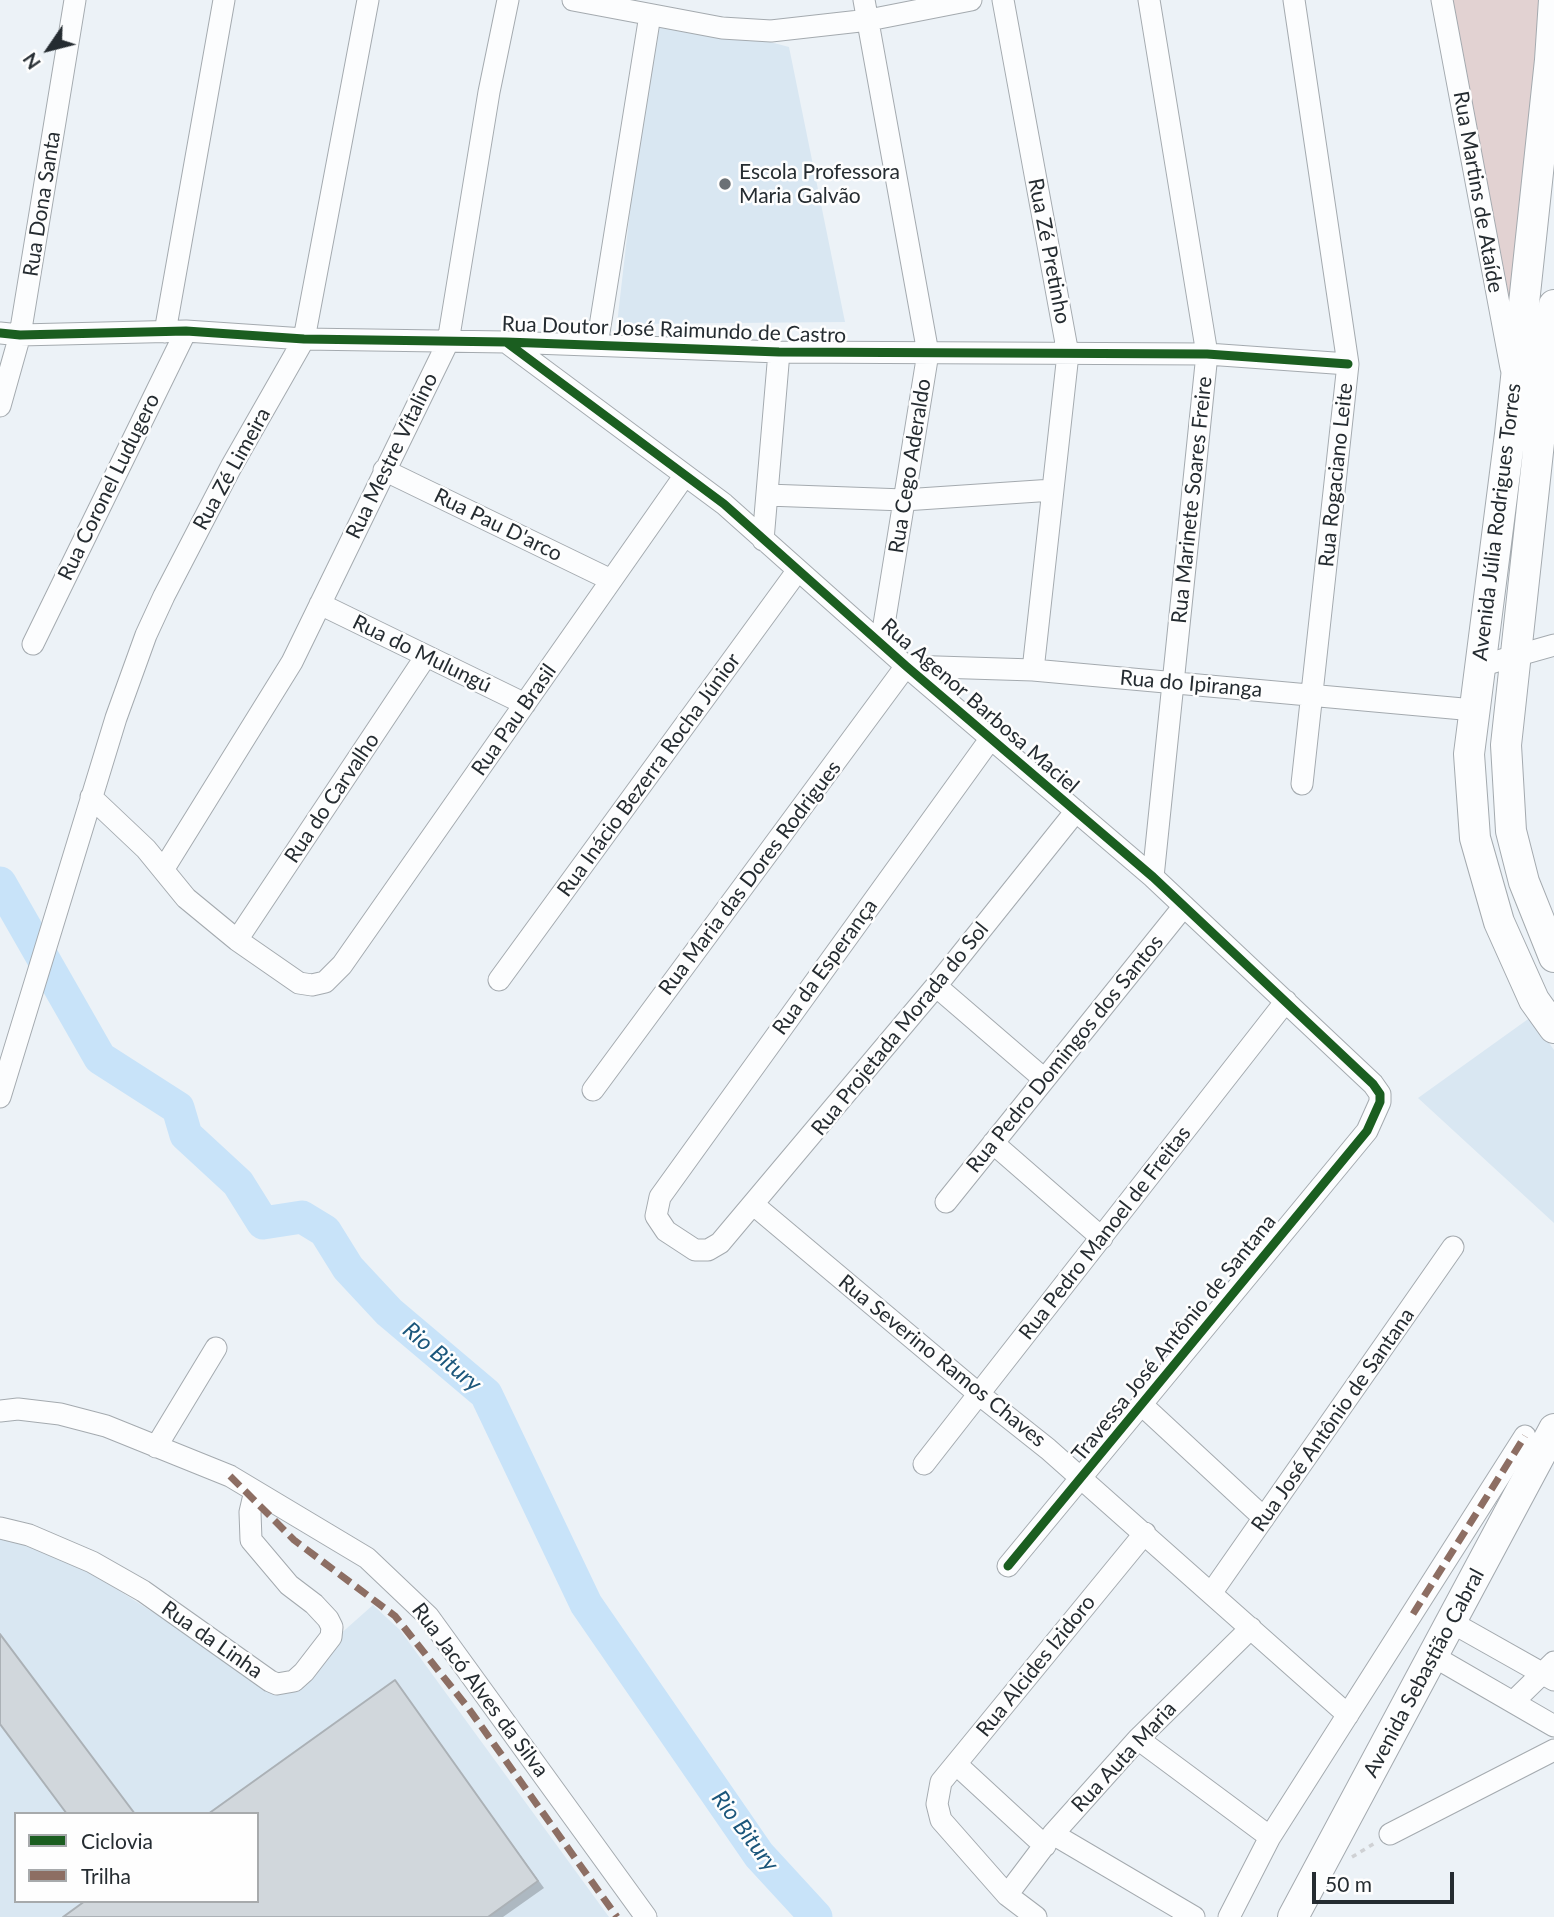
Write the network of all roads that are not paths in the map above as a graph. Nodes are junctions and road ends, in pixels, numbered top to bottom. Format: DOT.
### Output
graph roads {
  1 [pos="75,0"];
  2 [pos="224,0"];
  3 [pos="368,0"];
  4 [pos="508,0"];
  5 [pos="573,0"];
  6 [pos="971,0"];
  7 [pos="1003,0"];
  8 [pos="1149,0"];
  9 [pos="1294,0"];
  10 [pos="1442,0"];
  11 [pos="1554,0"];
  12 [pos="866,10"];
  13 [pos="650,15"];
  14 [pos="1554,305"];
  15 [pos="176,331"];
  16 [pos="10,334"];
  17 [pos="304,339"];
  18 [pos="448,342"];
  19 [pos="506,342"];
  20 [pos="597,345"];
  21 [pos="779,352"];
  22 [pos="928,353"];
  23 [pos="1068,354"];
  24 [pos="1207,354"];
  25 [pos="1348,364"];
  26 [pos="1513,383"];
  27 [pos="0,406"];
  28 [pos="1510,434"];
  29 [pos="1539,439"];
  30 [pos="384,470"];
  31 [pos="685,475"];
  32 [pos="1053,490"];
  33 [pos="767,495"];
  34 [pos="904,499"];
  35 [pos="763,540"];
  36 [pos="798,570"];
  37 [pos="611,580"];
  38 [pos="320,604"];
  39 [pos="881,643"];
  40 [pos="33,644"];
  41 [pos="1554,645"];
  42 [pos="1517,654"];
  43 [pos="426,656"];
  44 [pos="906,666"];
  45 [pos="1480,666"];
  46 [pos="1033,670"];
  47 [pos="1173,682"];
  48 [pos="1311,695"];
  49 [pos="524,704"];
  50 [pos="1474,710"];
  51 [pos="991,738"];
  52 [pos="1470,745"];
  53 [pos="1506,745"];
  54 [pos="1301,784"];
  55 [pos="92,797"];
  56 [pos="1076,811"];
  57 [pos="163,870"];
  58 [pos="1153,877"];
  59 [pos="1184,906"];
  60 [pos="237,940"];
  61 [pos="1554,957"];
  62 [pos="499,980"];
  63 [pos="936,986"];
  64 [pos="1543,989"];
  65 [pos="1286,1001"];
  66 [pos="1554,1028"];
  67 [pos="8,1040"];
  68 [pos="1044,1079"];
  69 [pos="593,1090"];
  70 [pos="0,1097"];
  71 [pos="1367,1131"];
  72 [pos="993,1143"];
  73 [pos="946,1202"];
  74 [pos="754,1205"];
  75 [pos="1102,1238"];
  76 [pos="720,1243"];
  77 [pos="1453,1247"];
  78 [pos="216,1348"];
  79 [pos="980,1395"];
  80 [pos="1142,1405"];
  81 [pos="0,1411"];
  82 [pos="1554,1429"];
  83 [pos="1525,1436"];
  84 [pos="156,1447"];
  85 [pos="924,1464"];
  86 [pos="1081,1478"];
  87 [pos="253,1499"];
  88 [pos="1264,1518"];
  89 [pos="0,1528"];
  90 [pos="1145,1533"];
  91 [pos="1008,1566"];
  92 [pos="1212,1592"];
  93 [pos="1413,1614"];
  94 [pos="1251,1628"];
  95 [pos="1443,1637"];
  96 [pos="1550,1672"];
  97 [pos="1513,1702"];
  98 [pos="1348,1715"];
  99 [pos="1554,1726"];
  100 [pos="1138,1739"];
  101 [pos="1554,1750"];
  102 [pos="956,1764"];
  103 [pos="1390,1834"];
  104 [pos="1270,1837"];
  105 [pos="1049,1840"];
  106 [pos="1007,1895"];
  107 [pos="646,1917"];
  108 [pos="1036,1917"];
  109 [pos="1194,1917"];
  110 [pos="1229,1917"];
  111 [pos="1293,1917"];
  1 -- 16 [label="street, Rua Dona Santa"];
  2 -- 15 [label="street, Rua Coronel Ludugero"];
  3 -- 17 [label="street, Rua Zé Limeira"];
  4 -- 18 [label="street, Rua Mestre Vitalino"];
  5 -- 13 [label="street"];
  6 -- 12 [label="street"];
  7 -- 23 [label="street, Rua Zé Pretinho"];
  8 -- 24 [label="street, Rua Marinete Soares Freire"];
  9 -- 25 [label="street, Rua Rogaciano Leite"];
  10 -- 26 [label="street, Rua Martins de Ataíde"];
  11 -- 26 [label="main road, Avenida Júlia Rodrigues Torres"];
  12 -- 13 [label="street"];
  12 -- 22 [label="street, Rua Cego Aderaldo"];
  13 -- 20 [label="street"];
  14 -- 29 [label="main road, Avenida Júlia Rodrigues Torres"];
  15 -- 16 [label="street, Rua Doutor José Raimundo de Castro"];
  15 -- 17 [label="street, Rua Doutor José Raimundo de Castro"];
  15 -- 40 [label="street, Rua Coronel Ludugero"];
  16 -- 27 [label="street, Rua Dona Santa"];
  17 -- 18 [label="street, Rua Doutor José Raimundo de Castro"];
  17 -- 55 [label="street, Rua Zé Limeira"];
  18 -- 19 [label="street, Rua Doutor José Raimundo de Castro"];
  18 -- 30 [label="street, Rua Mestre Vitalino"];
  19 -- 20 [label="street, Rua Doutor José Raimundo de Castro"];
  19 -- 31 [label="street, Rua Agenor Barbosa Maciel"];
  20 -- 21 [label="street, Rua Doutor José Raimundo de Castro"];
  21 -- 22 [label="street, Rua Doutor José Raimundo de Castro"];
  21 -- 33 [label="street"];
  22 -- 23 [label="street, Rua Doutor José Raimundo de Castro"];
  22 -- 34 [label="street, Rua Cego Aderaldo"];
  23 -- 24 [label="street, Rua Doutor José Raimundo de Castro"];
  23 -- 32 [label="street, Rua Zé Pretinho"];
  24 -- 25 [label="street, Rua Doutor José Raimundo de Castro"];
  24 -- 47 [label="street, Rua Marinete Soares Freire"];
  25 -- 48 [label="street, Rua Rogaciano Leite"];
  26 -- 28 [label="main road, Avenida Júlia Rodrigues Torres"];
  28 -- 29 [label="main road"];
  28 -- 45 [label="main road, Avenida Júlia Rodrigues Torres"];
  29 -- 42 [label="main road, Avenida Júlia Rodrigues Torres"];
  30 -- 37 [label="street, Rua Pau D'arco"];
  30 -- 38 [label="street, Rua Mestre Vitalino"];
  31 -- 35 [label="street, Rua Agenor Barbosa Maciel"];
  31 -- 37 [label="street, Rua Pau Brasil"];
  32 -- 34 [label="street"];
  32 -- 46 [label="street, Rua Zé Pretinho"];
  33 -- 34 [label="street"];
  33 -- 35 [label="street"];
  34 -- 39 [label="street, Rua Cego Aderaldo"];
  35 -- 36 [label="street, Rua Agenor Barbosa Maciel"];
  36 -- 39 [label="street, Rua Agenor Barbosa Maciel"];
  36 -- 62 [label="street, Rua Inácio Bezerra Rocha Júnior"];
  37 -- 49 [label="street, Rua Pau Brasil"];
  38 -- 43 [label="street, Rua do Mulungú"];
  38 -- 57 [label="street, Rua Mestre Vitalino"];
  39 -- 44 [label="street, Rua Agenor Barbosa Maciel"];
  41 -- 42 [label="street"];
  42 -- 45 [label="street"];
  42 -- 53 [label="main road, Avenida Júlia Rodrigues Torres"];
  43 -- 49 [label="street, Rua do Mulungú"];
  43 -- 60 [label="street, Rua do Carvalho"];
  44 -- 46 [label="street, Rua do Ipiranga"];
  44 -- 51 [label="street, Rua Agenor Barbosa Maciel"];
  44 -- 69 [label="street, Rua Maria das Dores Rodrigues"];
  45 -- 50 [label="main road, Avenida Júlia Rodrigues Torres"];
  46 -- 47 [label="street, Rua do Ipiranga"];
  47 -- 48 [label="street, Rua do Ipiranga"];
  47 -- 58 [label="street, Rua Marinete Soares Freire"];
  48 -- 50 [label="street, Rua do Ipiranga"];
  48 -- 54 [label="street, Rua Rogaciano Leite"];
  49 -- 60 [label="street, Rua Pau Brasil"];
  50 -- 52 [label="main road, Avenida Júlia Rodrigues Torres"];
  51 -- 56 [label="street, Rua Agenor Barbosa Maciel"];
  51 -- 76 [label="street, Rua da Esperança"];
  52 -- 53 [label="main road"];
  52 -- 64 [label="main road, Avenida Júlia Rodrigues Torres"];
  53 -- 61 [label="main road, Avenida Júlia Rodrigues Torres"];
  55 -- 57 [label="street, Rua Pau Brasil"];
  55 -- 67 [label="street, Rua Zé Limeira"];
  56 -- 58 [label="street, Rua Agenor Barbosa Maciel"];
  56 -- 63 [label="street, Rua Projetada Morada do Sol"];
  57 -- 60 [label="street, Rua Pau Brasil"];
  58 -- 59 [label="street, Rua Agenor Barbosa Maciel"];
  59 -- 65 [label="street, Rua Agenor Barbosa Maciel"];
  59 -- 68 [label="street, Rua Pedro Domingos dos Santos"];
  63 -- 68 [label="street"];
  63 -- 74 [label="street, Rua Projetada Morada do Sol"];
  64 -- 66 [label="main road, Avenida Júlia Rodrigues Torres"];
  65 -- 71 [label="street, Rua Agenor Barbosa Maciel"];
  65 -- 75 [label="street, Rua Pedro Manoel de Freitas"];
  67 -- 70 [label="street, Rua Zé Limeira"];
  68 -- 72 [label="street, Rua Pedro Domingos dos Santos"];
  71 -- 80 [label="street, Travessa José Antônio de Santana"];
  72 -- 73 [label="street, Rua Pedro Domingos dos Santos"];
  72 -- 75 [label="street"];
  74 -- 76 [label="street, Rua Projetada Morada do Sol"];
  74 -- 79 [label="street, Rua Severino Ramos Chaves"];
  75 -- 79 [label="street, Rua Pedro Manoel de Freitas"];
  77 -- 88 [label="street, Rua José Antônio de Santana"];
  78 -- 84 [label="street"];
  79 -- 85 [label="street, Rua Pedro Manoel de Freitas"];
  79 -- 86 [label="street, Rua Severino Ramos Chaves"];
  80 -- 86 [label="street, Travessa José Antônio de Santana"];
  80 -- 88 [label="street"];
  81 -- 84 [label="street, Rua Jacó Alves da Silva"];
  82 -- 95 [label="main road, Avenida Sebastião Cabral"];
  83 -- 93 [label="street"];
  84 -- 107 [label="street, Rua Jacó Alves da Silva"];
  86 -- 90 [label="street, Rua Severino Ramos Chaves"];
  86 -- 91 [label="street, Travessa José Antônio de Santana"];
  87 -- 89 [label="street, Rua da Linha"];
  88 -- 92 [label="street, Rua José Antônio de Santana"];
  90 -- 92 [label="street, Rua Severino Ramos Chaves"];
  90 -- 102 [label="street, Rua Alcides Izidoro"];
  92 -- 94 [label="street, Rua Severino Ramos Chaves"];
  93 -- 95 [label="street"];
  93 -- 98 [label="street"];
  94 -- 98 [label="street, Rua Severino Ramos Chaves"];
  94 -- 100 [label="street, Rua Auta Maria"];
  95 -- 96 [label="street"];
  95 -- 97 [label="street"];
  95 -- 111 [label="main road, Avenida Sebastião Cabral"];
  96 -- 97 [label="street"];
  97 -- 99 [label="street"];
  98 -- 104 [label="street"];
  100 -- 104 [label="street"];
  100 -- 105 [label="street, Rua Auta Maria"];
  101 -- 103 [label="street"];
  102 -- 105 [label="street"];
  102 -- 106 [label="street, Rua Alcides Izidoro"];
  104 -- 110 [label="street"];
  105 -- 106 [label="street, Rua Auta Maria"];
  105 -- 109 [label="street"];
  106 -- 108 [label="street"];
}
